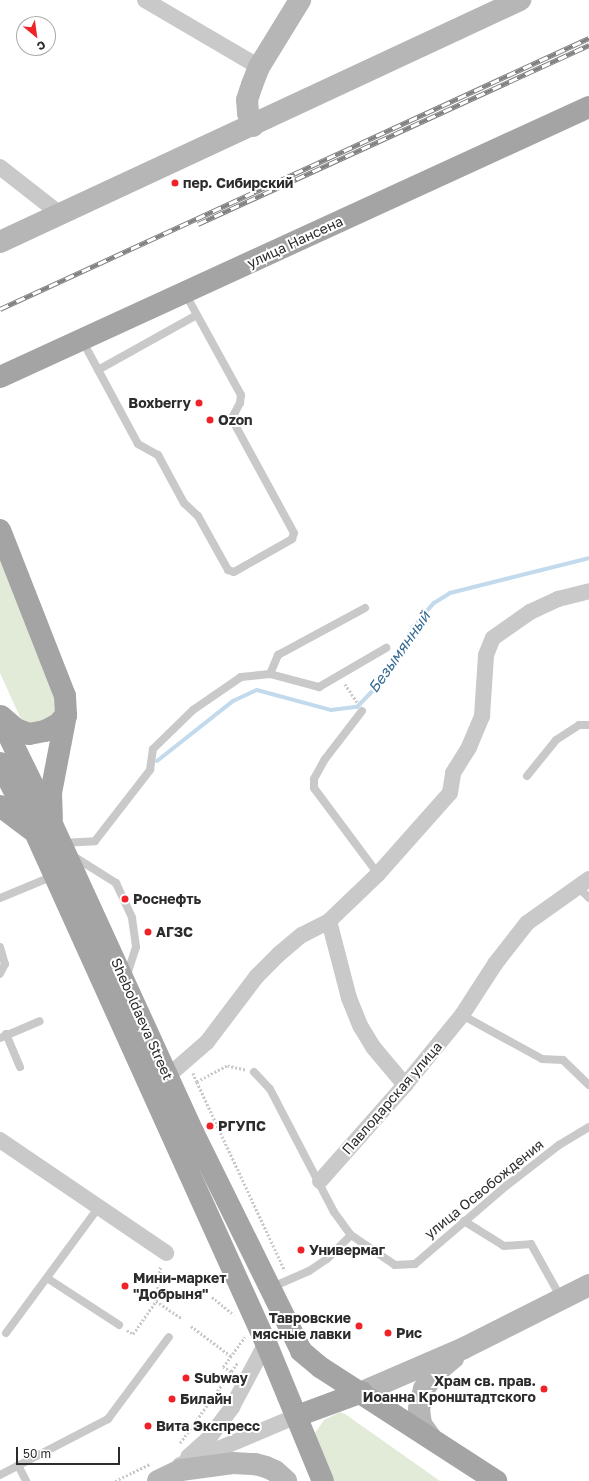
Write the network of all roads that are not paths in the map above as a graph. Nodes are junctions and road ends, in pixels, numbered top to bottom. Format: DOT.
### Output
graph roads {
  1 [pos="145,0"];
  2 [pos="300,0"];
  3 [pos="520,0"];
  4 [pos="259,67"];
  5 [pos="589,107"];
  6 [pos="253,126"];
  7 [pos="0,167"];
  8 [pos="60,214"];
  9 [pos="0,242"];
  10 [pos="184,292"];
  11 [pos="197,315"];
  12 [pos="81,340"];
  13 [pos="98,370"];
  14 [pos="0,377"];
  15 [pos="0,530"];
  16 [pos="589,591"];
  17 [pos="365,608"];
  18 [pos="386,648"];
  19 [pos="270,674"];
  20 [pos="362,711"];
  21 [pos="66,715"];
  22 [pos="0,716"];
  23 [pos="589,725"];
  24 [pos="0,763"];
  25 [pos="527,776"];
  26 [pos="0,806"];
  27 [pos="43,827"];
  28 [pos="64,847"];
  29 [pos="378,874"];
  30 [pos="53,876"];
  31 [pos="583,882"];
  32 [pos="0,898"];
  33 [pos="589,898"];
  34 [pos="329,921"];
  35 [pos="0,947"];
  36 [pos="0,974"];
  37 [pos="125,982"];
  38 [pos="462,1015"];
  39 [pos="40,1021"];
  40 [pos="3,1036"];
  41 [pos="20,1066"];
  42 [pos="254,1072"];
  43 [pos="168,1076"];
  44 [pos="589,1085"];
  45 [pos="405,1086"];
  46 [pos="589,1127"];
  47 [pos="2,1144"];
  48 [pos="320,1181"];
  49 [pos="99,1207"];
  50 [pos="464,1221"];
  51 [pos="351,1235"];
  52 [pos="163,1258"];
  53 [pos="47,1278"];
  54 [pos="589,1285"];
  55 [pos="268,1289"];
  56 [pos="562,1300"];
  57 [pos="119,1325"];
  58 [pos="6,1333"];
  59 [pos="169,1337"];
  60 [pos="266,1342"];
  61 [pos="464,1348"];
  62 [pos="362,1392"];
  63 [pos="297,1416"];
  64 [pos="431,1438"];
  65 [pos="18,1465"];
  66 [pos="180,1468"];
  67 [pos="156,1471"];
  68 [pos="0,1475"];
  69 [pos="26,1481"];
  70 [pos="148,1481"];
  71 [pos="286,1481"];
  72 [pos="323,1481"];
  73 [pos="496,1481"];
  1 -- 4 [label="street"];
  2 -- 4 [label="main road"];
  3 -- 6 [label="main road"];
  4 -- 6 [label="main road"];
  5 -- 10 [label="main road, улица Нансена"];
  6 -- 8 [label="main road"];
  7 -- 8 [label="street"];
  8 -- 9 [label="main road"];
  10 -- 11 [label="lane"];
  10 -- 12 [label="main road, улица Нансена"];
  11 -- 13 [label="lane"];
  11 -- 13 [label="lane"];
  12 -- 13 [label="lane"];
  12 -- 14 [label="main road, улица Нансена"];
  15 -- 21 [label="main road"];
  16 -- 29 [label="street"];
  17 -- 19 [label="lane"];
  18 -- 19 [label="lane"];
  19 -- 28 [label="lane"];
  20 -- 29 [label="lane"];
  21 -- 22 [label="main road"];
  21 -- 27 [label="main road"];
  22 -- 27 [label="main road, Sheboldaeva Street"];
  23 -- 25 [label="lane"];
  24 -- 27 [label="main road, Sheboldaeva Street"];
  26 -- 27 [label="main road"];
  27 -- 28 [label="main road, Sheboldaeva Street"];
  27 -- 30 [label="main road, Sheboldaeva Street"];
  28 -- 37 [label="main road, Sheboldaeva Street"];
  28 -- 37 [label="lane"];
  29 -- 34 [label="street"];
  30 -- 32 [label="lane"];
  30 -- 60 [label="main road, Sheboldaeva Street"];
  31 -- 33 [label="lane, Павлодарская улица"];
  31 -- 38 [label="street, Павлодарская улица"];
  34 -- 43 [label="street"];
  34 -- 45 [label="street"];
  35 -- 36 [label="lane"];
  37 -- 43 [label="main road, Sheboldaeva Street"];
  38 -- 44 [label="lane"];
  38 -- 45 [label="street, Павлодарская улица"];
  39 -- 40 [label="lane"];
  40 -- 41 [label="lane"];
  42 -- 48 [label="lane"];
  43 -- 55 [label="main road, Sheboldaeva Street"];
  45 -- 48 [label="street, Павлодарская улица"];
  46 -- 50 [label="lane, улица Освобождения"];
  47 -- 49 [label="street"];
  48 -- 51 [label="lane"];
  49 -- 52 [label="street"];
  49 -- 53 [label="lane"];
  50 -- 51 [label="lane, улица Освобождения"];
  50 -- 56 [label="lane"];
  51 -- 55 [label="lane"];
  53 -- 57 [label="lane"];
  53 -- 58 [label="lane"];
  54 -- 56 [label="main road"];
  55 -- 62 [label="main road, Sheboldaeva Street"];
  56 -- 61 [label="main road"];
  59 -- 65 [label="lane"];
  60 -- 63 [label="main road, Sheboldaeva Street"];
  60 -- 66 [label="street"];
  61 -- 62 [label="main road"];
  61 -- 64 [label="main road"];
  62 -- 63 [label="main road"];
  62 -- 64 [label="main road, Sheboldaeva Street"];
  63 -- 66 [label="street"];
  63 -- 72 [label="main road, Sheboldaeva Street"];
  64 -- 73 [label="main road, Sheboldaeva Street"];
  65 -- 68 [label="lane"];
  65 -- 69 [label="lane"];
  66 -- 67 [label="main road"];
  66 -- 70 [label="street"];
  66 -- 71 [label="main road"];
}
